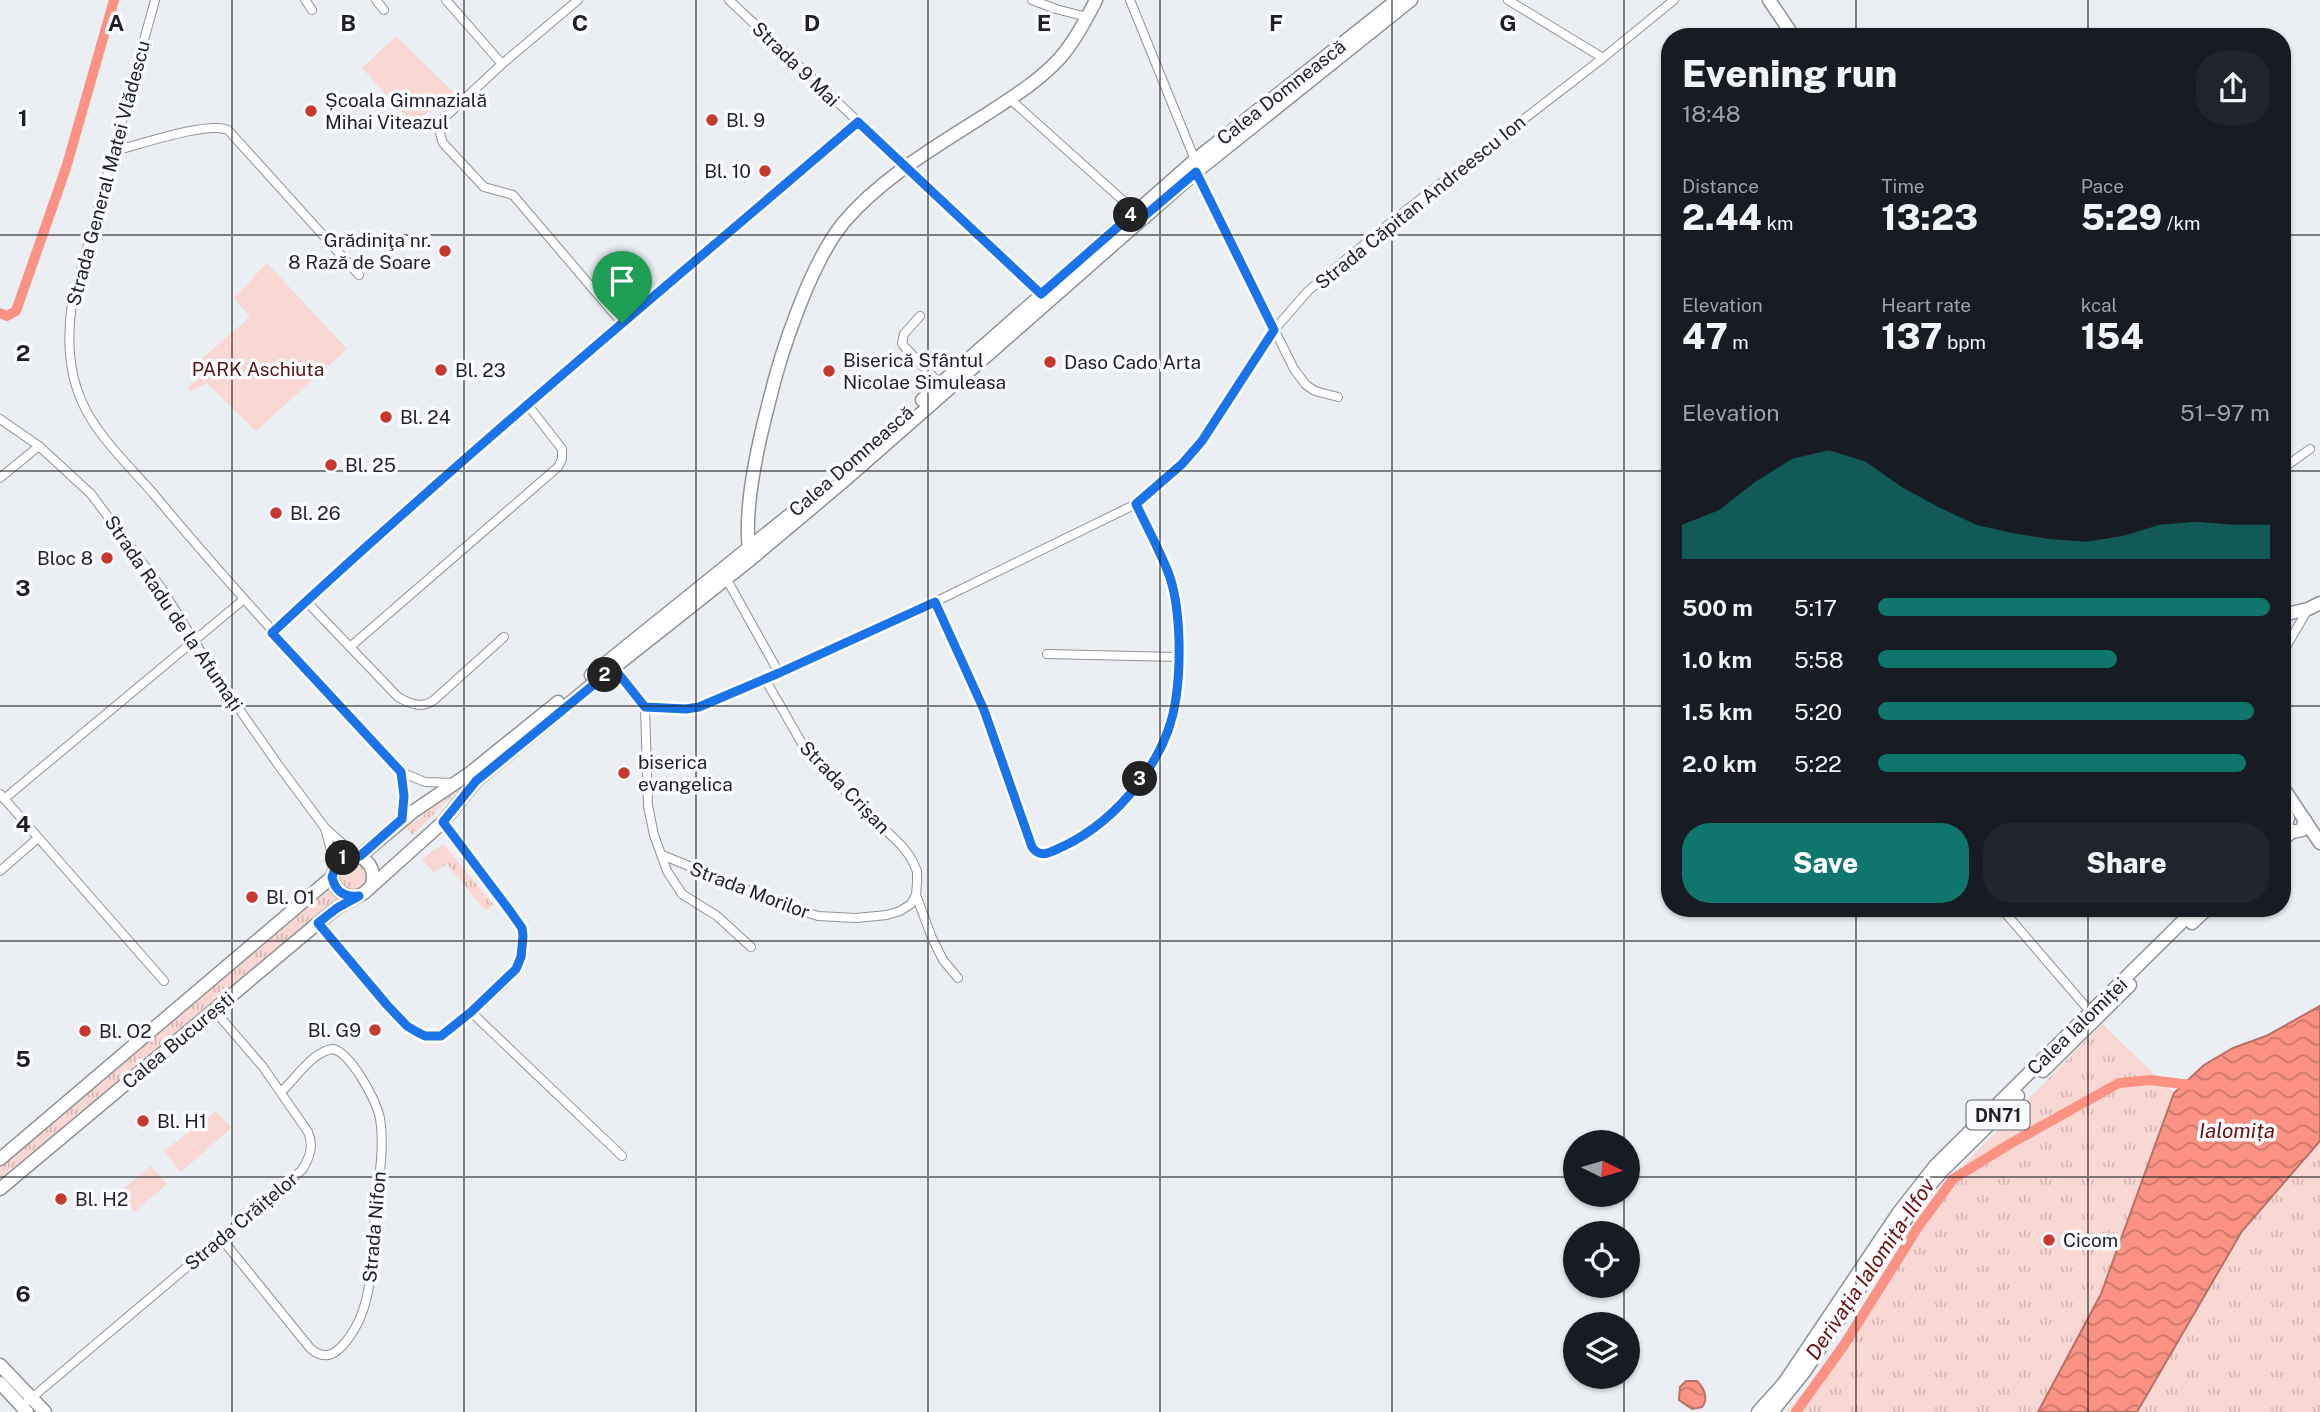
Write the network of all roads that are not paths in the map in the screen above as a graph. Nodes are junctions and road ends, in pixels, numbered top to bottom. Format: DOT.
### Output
graph roads {
  1 [pos="155,0"];
  2 [pos="305,0"];
  3 [pos="376,0"];
  4 [pos="446,0"];
  5 [pos="578,0"];
  6 [pos="729,0"];
  7 [pos="1032,0"];
  8 [pos="1096,0"];
  9 [pos="1130,0"];
  10 [pos="1397,0"];
  11 [pos="1411,0"];
  12 [pos="1508,0"];
  13 [pos="1674,0"];
  14 [pos="1769,0"];
  15 [pos="312,10"];
  16 [pos="384,10"];
  17 [pos="1087,17"];
  18 [pos="1788,28"];
  19 [pos="1603,58"];
  20 [pos="502,64"];
  21 [pos="1010,99"];
  22 [pos="858,122"];
  23 [pos="114,151"];
  24 [pos="1195,166"];
  25 [pos="906,168"];
  26 [pos="1139,214"];
  27 [pos="359,275"];
  28 [pos="1044,297"];
  29 [pos="920,316"];
  30 [pos="622,323"];
  31 [pos="1274,330"];
  32 [pos="940,384"];
  33 [pos="1338,397"];
  34 [pos="527,404"];
  35 [pos="0,419"];
  36 [pos="39,446"];
  37 [pos="2310,449"];
  38 [pos="2291,463"];
  39 [pos="0,478"];
  40 [pos="1136,504"];
  41 [pos="750,553"];
  42 [pos="726,578"];
  43 [pos="243,600"];
  44 [pos="306,601"];
  45 [pos="935,602"];
  46 [pos="2314,606"];
  47 [pos="2291,612"];
  48 [pos="272,633"];
  49 [pos="504,636"];
  50 [pos="2291,640"];
  51 [pos="194,641"];
  52 [pos="349,647"];
  53 [pos="1047,654"];
  54 [pos="1177,657"];
  55 [pos="611,664"];
  56 [pos="779,673"];
  57 [pos="765,680"];
  58 [pos="645,707"];
  59 [pos="401,772"];
  60 [pos="454,783"];
  61 [pos="2,796"];
  62 [pos="2291,810"];
  63 [pos="402,819"];
  64 [pos="443,822"];
  65 [pos="325,828"];
  66 [pos="2299,832"];
  67 [pos="38,838"];
  68 [pos="662,855"];
  69 [pos="357,856"];
  70 [pos="0,871"];
  71 [pos="333,872"];
  72 [pos="372,885"];
  73 [pos="916,895"];
  74 [pos="359,896"];
  75 [pos="2009,917"];
  76 [pos="2187,917"];
  77 [pos="2198,917"];
  78 [pos="318,923"];
  79 [pos="751,947"];
  80 [pos="958,978"];
  81 [pos="164,981"];
  82 [pos="214,1010"];
  83 [pos="471,1012"];
  84 [pos="2094,1015"];
  85 [pos="282,1091"];
  86 [pos="622,1156"];
  87 [pos="0,1159"];
  88 [pos="0,1189"];
  89 [pos="221,1238"];
  90 [pos="0,1365"];
  91 [pos="0,1383"];
  92 [pos="27,1406"];
  93 [pos="45,1412"];
  94 [pos="1758,1412"];
  95 [pos="1772,1412"];
  1 -- 23 [label="street, Strada General Matei Vlădescu"];
  2 -- 15 [label="street"];
  3 -- 16 [label="street"];
  4 -- 20 [label="street"];
  5 -- 20 [label="street"];
  6 -- 22 [label="street, Strada 9 Mai"];
  7 -- 17 [label="street"];
  8 -- 17 [label="main road"];
  9 -- 24 [label="street"];
  10 -- 24 [label="main road, Calea Domnească"];
  11 -- 24 [label="main road, Calea Domnească"];
  12 -- 19 [label="street"];
  13 -- 19 [label="street, Strada Căpitan Andreescu Ion"];
  14 -- 18 [label="main road"];
  17 -- 21 [label="main road"];
  19 -- 31 [label="street, Strada Căpitan Andreescu Ion"];
  20 -- 30 [label="street"];
  21 -- 25 [label="main road"];
  21 -- 26 [label="street"];
  22 -- 25 [label="street, Strada 9 Mai"];
  22 -- 30 [label="street"];
  23 -- 27 [label="street"];
  23 -- 43 [label="street, Strada General Matei Vlădescu"];
  24 -- 26 [label="main road, Calea Domnească"];
  24 -- 31 [label="street"];
  25 -- 28 [label="street, Strada 9 Mai"];
  25 -- 41 [label="main road"];
  26 -- 28 [label="main road, Calea Domnească"];
  28 -- 32 [label="main road, Calea Domnească"];
  28 -- 41 [label="main road, Calea Domnească"];
  29 -- 32 [label="street"];
  30 -- 34 [label="street"];
  31 -- 33 [label="street"];
  31 -- 40 [label="street, Strada Căpitan Andreescu Ion"];
  32 -- 41 [label="main road, Calea Domnească"];
  34 -- 44 [label="street"];
  34 -- 52 [label="street"];
  35 -- 36 [label="street, Strada Radu de la Afumați"];
  36 -- 39 [label="street"];
  36 -- 51 [label="street, Strada Radu de la Afumați"];
  37 -- 38 [label="street"];
  40 -- 45 [label="street, Strada Căpitan Andreescu Ion"];
  40 -- 54 [label="street"];
  41 -- 42 [label="main road, Calea Domnească"];
  41 -- 55 [label="main road, Calea Domnească"];
  42 -- 55 [label="main road, Calea Domnească"];
  42 -- 56 [label="street"];
  43 -- 48 [label="street, Strada General Matei Vlădescu"];
  43 -- 51 [label="street"];
  44 -- 48 [label="street"];
  44 -- 52 [label="street"];
  45 -- 54 [label="street"];
  45 -- 56 [label="street, Strada Căpitan Andreescu Ion"];
  46 -- 47 [label="main road"];
  46 -- 50 [label="street"];
  48 -- 59 [label="street, Strada General Matei Vlădescu"];
  49 -- 52 [label="street"];
  51 -- 61 [label="street"];
  51 -- 65 [label="street, Strada Radu de la Afumați"];
  53 -- 54 [label="street"];
  55 -- 58 [label="street"];
  55 -- 60 [label="main road, Calea Domnească"];
  55 -- 64 [label="main road, Calea Domnească"];
  56 -- 57 [label="street, Strada Căpitan Andreescu Ion"];
  57 -- 58 [label="street, Strada Căpitan Andreescu Ion"];
  57 -- 73 [label="street, Strada Crișan"];
  58 -- 68 [label="street"];
  59 -- 60 [label="street, Strada General Matei Vlădescu"];
  59 -- 63 [label="street"];
  60 -- 63 [label="main road, Calea Domnească"];
  61 -- 67 [label="street"];
  62 -- 66 [label="main road"];
  63 -- 69 [label="main road, Calea Domnească"];
  64 -- 72 [label="main road"];
  64 -- 83 [label="street"];
  65 -- 69 [label="street, Strada Radu de la Afumați"];
  65 -- 71 [label="street, Strada Radu de la Afumați"];
  67 -- 70 [label="street"];
  67 -- 81 [label="street"];
  68 -- 73 [label="street, Strada Morilor"];
  68 -- 79 [label="street"];
  69 -- 71 [label="main road"];
  69 -- 72 [label="main road"];
  71 -- 74 [label="main road"];
  71 -- 87 [label="main road, Calea București"];
  72 -- 74 [label="main road"];
  73 -- 80 [label="street, Strada Crișan"];
  74 -- 78 [label="main road, Calea București"];
  75 -- 84 [label="street"];
  76 -- 84 [label="main road, Calea Ialomiței / DN71"];
  77 -- 84 [label="main road, DN71"];
  78 -- 82 [label="main road, Calea București"];
  78 -- 83 [label="street"];
  82 -- 85 [label="street, Strada Crăițelor"];
  82 -- 88 [label="main road, Calea București"];
  83 -- 86 [label="street"];
  84 -- 94 [label="main road, Calea Ialomiței / DN71"];
  84 -- 95 [label="main road, DN71"];
  85 -- 89 [label="street, Strada Crăițelor"];
  85 -- 89 [label="street, Strada Nifon"];
  89 -- 92 [label="street, Strada Crăițelor"];
  90 -- 92 [label="main road"];
  91 -- 92 [label="main road"];
  92 -- 93 [label="main road"];
}
